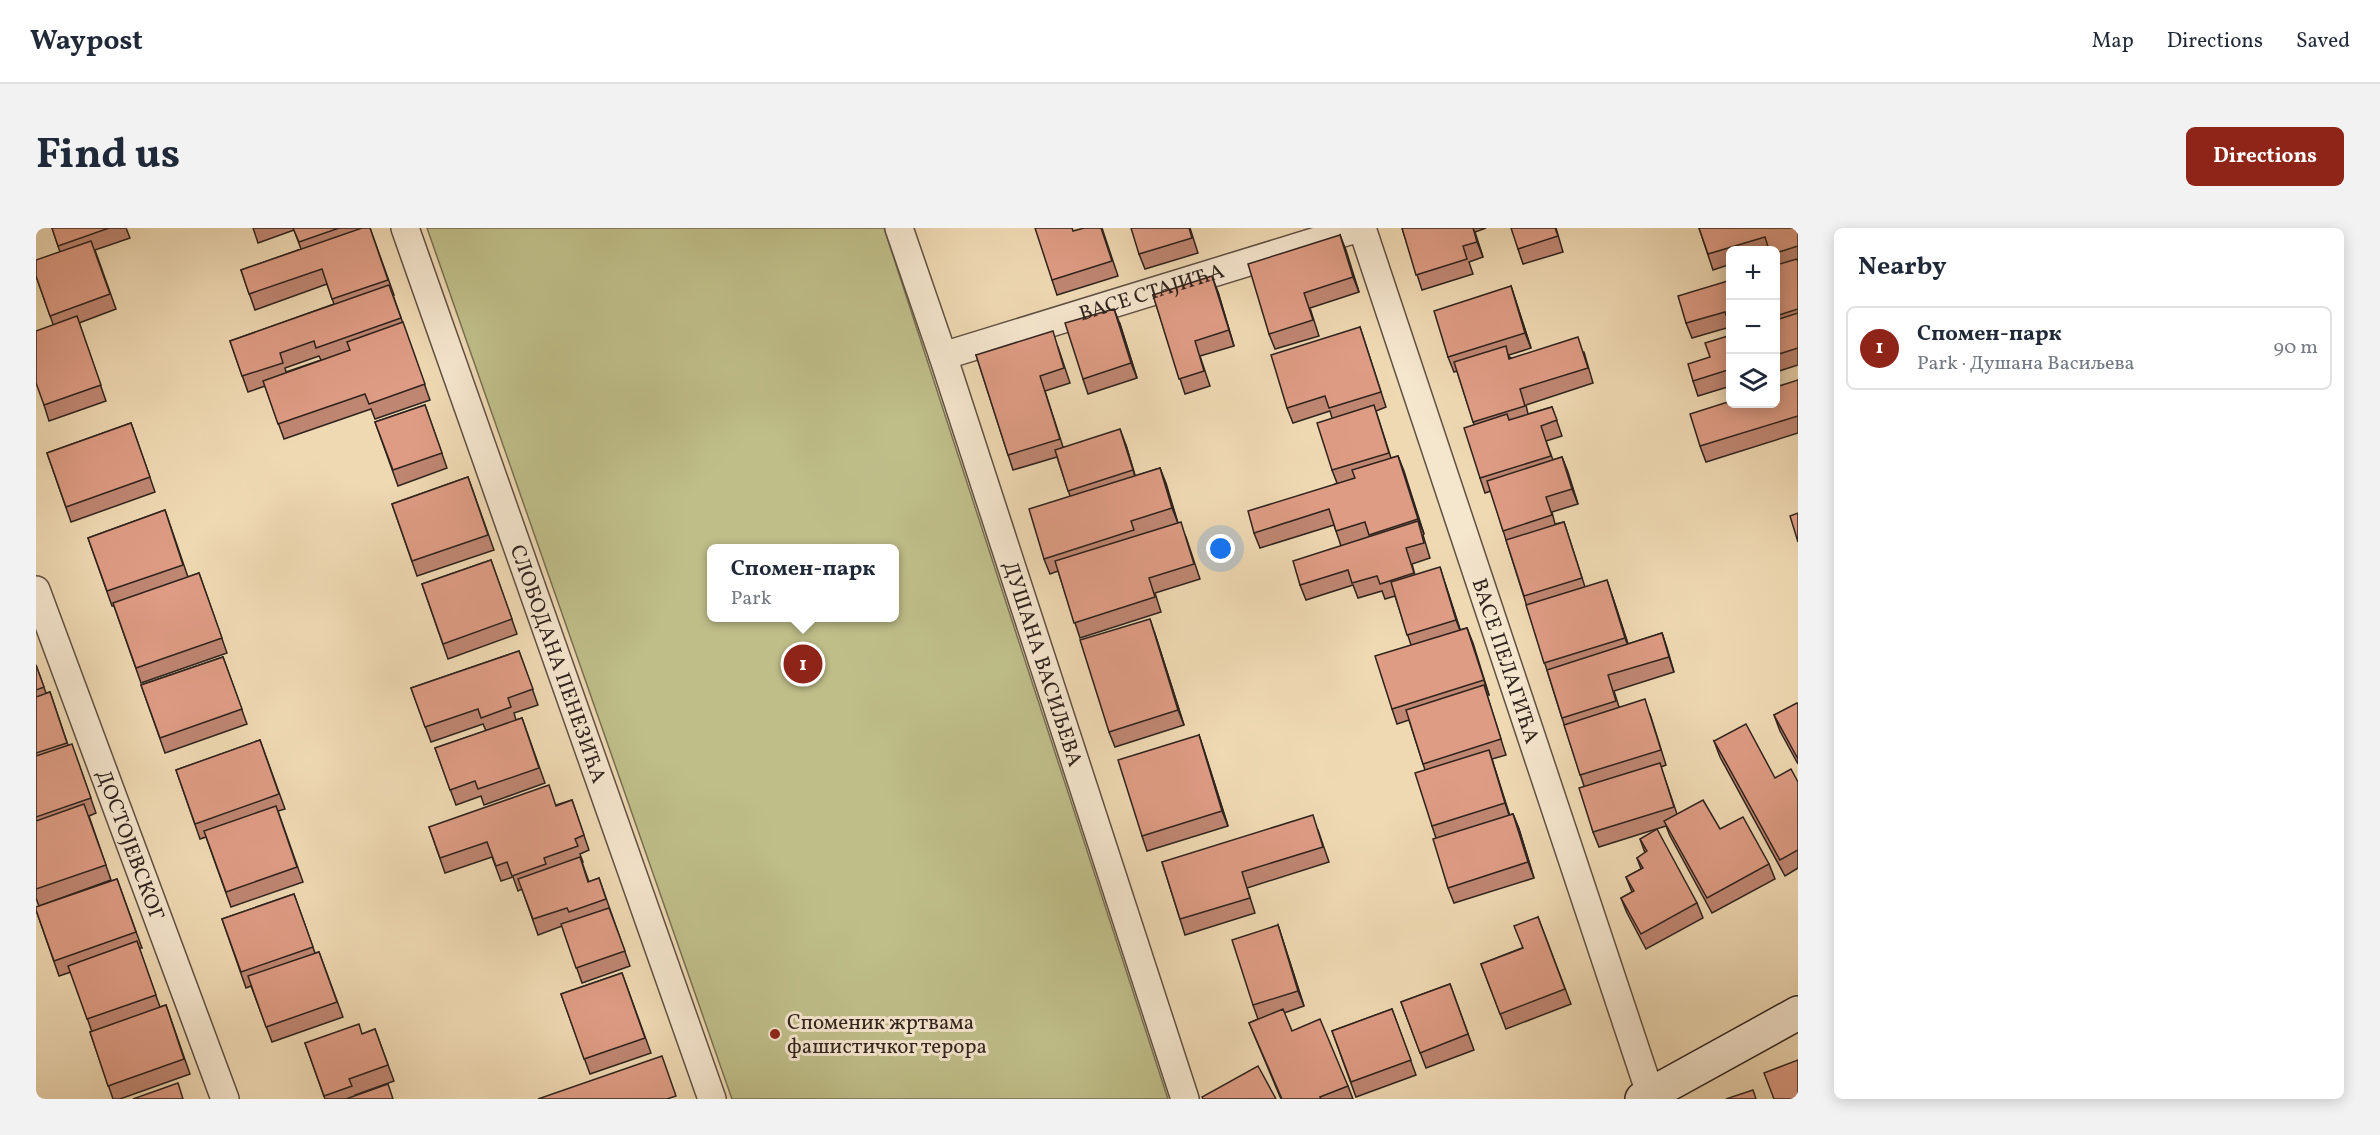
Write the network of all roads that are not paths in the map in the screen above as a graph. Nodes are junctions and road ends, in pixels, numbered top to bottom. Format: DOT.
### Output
graph roads {
  1 [pos="405,228"];
  2 [pos="899,228"];
  3 [pos="1360,228"];
  4 [pos="943,356"];
  5 [pos="36,590"];
  6 [pos="1798,1013"];
  7 [pos="1648,1097"];
  8 [pos="225,1099"];
  9 [pos="712,1099"];
  10 [pos="1185,1099"];
  1 -- 9 [label="street, СЛОБОДАНА ПЕНЕЗИЋА"];
  2 -- 4 [label="street, ДУШАНА ВАСИЉЕВА"];
  3 -- 4 [label="street, ВАСЕ СТАЈИЋА"];
  3 -- 7 [label="street, ВАСЕ ПЕЛАГИЋА"];
  4 -- 10 [label="street, ДУШАНА ВАСИЉЕВА"];
  5 -- 8 [label="street, ДОСТОЈЕВСКОГ"];
  6 -- 7 [label="street"];
}
